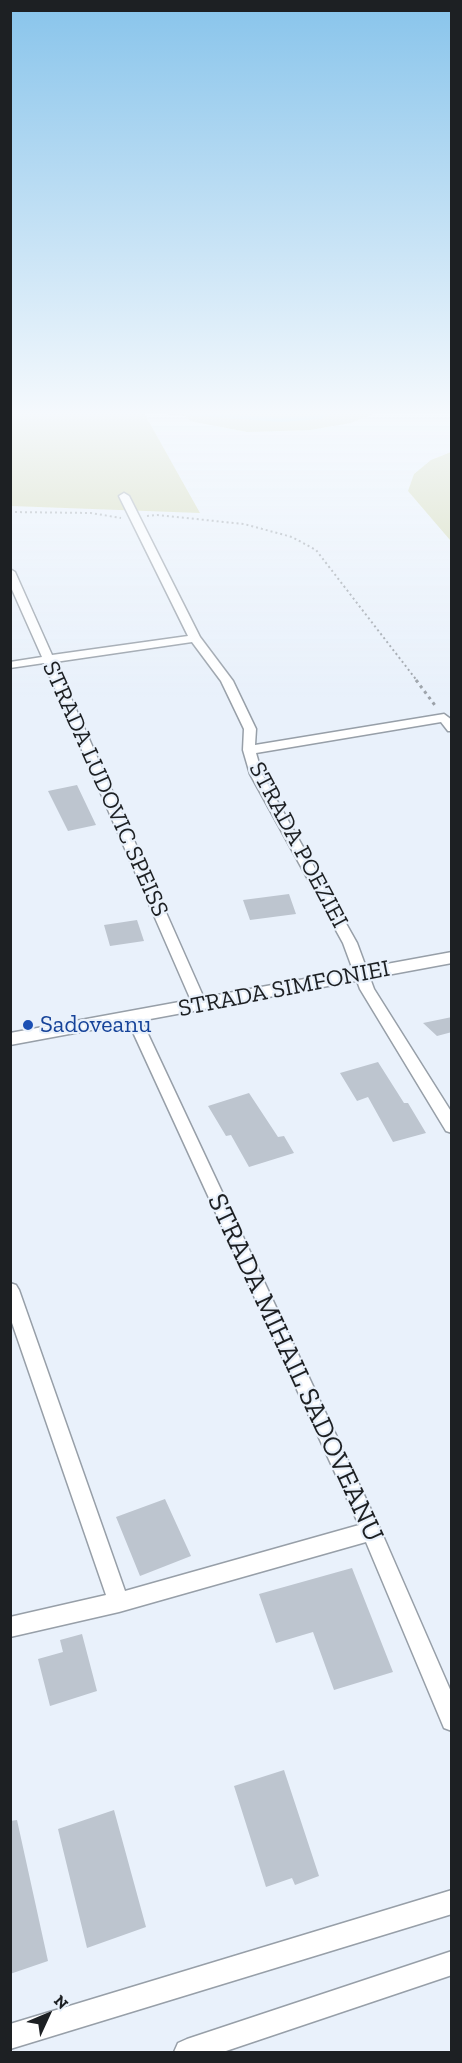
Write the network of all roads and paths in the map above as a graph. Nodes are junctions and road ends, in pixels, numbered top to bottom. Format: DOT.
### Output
graph roads {
  1 [pos="130,509"];
  2 [pos="10,512"];
  3 [pos="135,519"];
  4 [pos="10,572"];
  5 [pos="195,638"];
  6 [pos="48,660"];
  7 [pos="10,665"];
  8 [pos="448,723"];
  9 [pos="249,750"];
  10 [pos="452,957"];
  11 [pos="362,973"];
  12 [pos="200,1005"];
  13 [pos="133,1017"];
  14 [pos="10,1039"];
  15 [pos="452,1127"];
  16 [pos="10,1290"];
  17 [pos="371,1531"];
  18 [pos="118,1602"];
  19 [pos="10,1627"];
  20 [pos="452,1720"];
  21 [pos="452,1902"];
  22 [pos="452,1963"];
  23 [pos="10,2037"];
  24 [pos="187,2052"];
  1 -- 3 [label="street, STRADA POEZIEI"];
  2 -- 3 [label="path"];
  3 -- 5 [label="street, STRADA POEZIEI"];
  3 -- 8 [label="path"];
  4 -- 6 [label="street, STRADA LUDOVIC SPEISS"];
  5 -- 6 [label="street"];
  5 -- 9 [label="street, STRADA POEZIEI"];
  6 -- 7 [label="street"];
  6 -- 12 [label="street, STRADA LUDOVIC SPEISS"];
  8 -- 9 [label="street"];
  9 -- 11 [label="street, STRADA POEZIEI"];
  10 -- 11 [label="street, STRADA SIMFONIEI"];
  11 -- 12 [label="street, STRADA SIMFONIEI"];
  11 -- 15 [label="street, STRADA POEZIEI"];
  12 -- 13 [label="street, STRADA SIMFONIEI"];
  13 -- 14 [label="street, STRADA SIMFONIEI"];
  13 -- 17 [label="street, STRADA MIHAIL SADOVEANU"];
  16 -- 18 [label="street"];
  17 -- 18 [label="street"];
  17 -- 20 [label="street, STRADA MIHAIL SADOVEANU"];
  18 -- 19 [label="street"];
  21 -- 23 [label="street"];
  22 -- 24 [label="street"];
}
